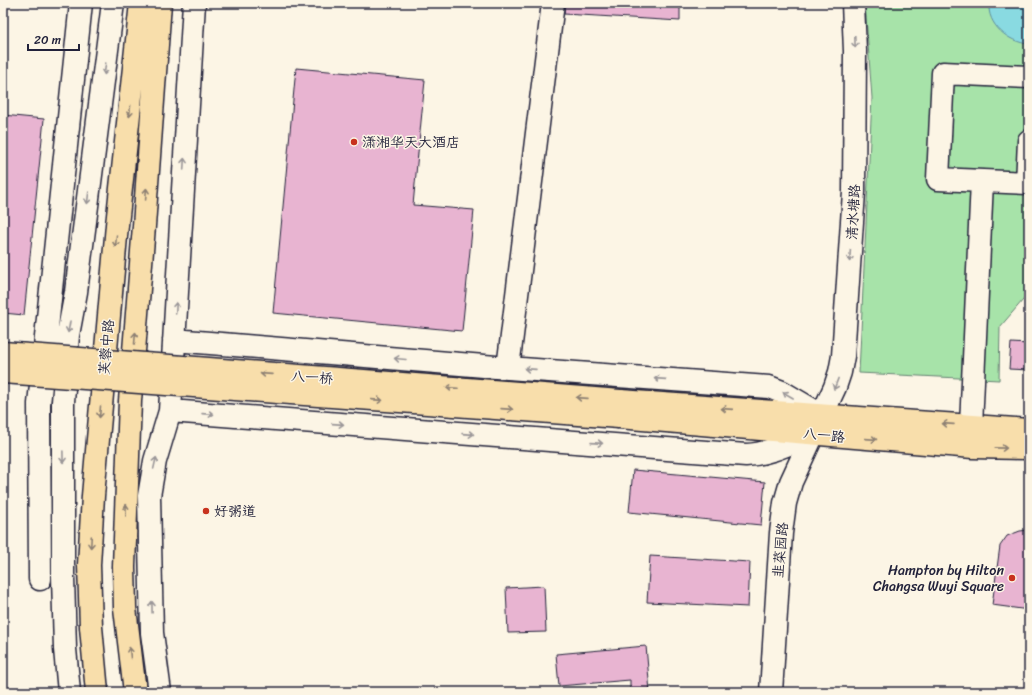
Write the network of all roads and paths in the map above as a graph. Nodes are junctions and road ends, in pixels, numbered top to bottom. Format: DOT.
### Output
graph roads {
  1 [pos="81,3"];
  2 [pos="113,3"];
  3 [pos="141,3"];
  4 [pos="160,3"];
  5 [pos="194,3"];
  6 [pos="553,3"];
  7 [pos="853,3"];
  8 [pos="1029,77"];
  9 [pos="1029,141"];
  10 [pos="982,181"];
  11 [pos="174,340"];
  12 [pos="3,353"];
  13 [pos="508,368"];
  14 [pos="3,372"];
  15 [pos="620,409"];
  16 [pos="170,412"];
  17 [pos="817,424"];
  18 [pos="971,426"];
  19 [pos="1029,430"];
  20 [pos="1029,448"];
  21 [pos="40,579"];
  22 [pos="69,692"];
  23 [pos="97,692"];
  24 [pos="135,692"];
  25 [pos="160,692"];
  26 [pos="771,692"];
  1 -- 21 [label="street"];
  2 -- 22 [label="street, one-way"];
  3 -- 23 [label="main road, 芙蓉中路, one-way"];
  24 -- 4 [label="main road, 芙蓉中路, one-way"];
  11 -- 5 [label="street, one-way"];
  6 -- 13 [label="street"];
  7 -- 17 [label="street, 清水塘路, one-way"];
  8 -- 10 [label="street"];
  9 -- 10 [label="street"];
  10 -- 18 [label="street"];
  13 -- 11 [label="street, one-way"];
  11 -- 16 [label="street"];
  15 -- 12 [label="main road, 八一桥, one-way, bridge"];
  17 -- 13 [label="street, one-way"];
  14 -- 15 [label="main road, 八一桥, one-way, bridge"];
  15 -- 17 [label="main road, 八一路"];
  16 -- 17 [label="street, one-way"];
  25 -- 16 [label="street, one-way"];
  18 -- 17 [label="main road, 八一路, one-way"];
  17 -- 20 [label="main road, 八一路, one-way"];
  17 -- 26 [label="street, 韭菜园路"];
  18 -- 19 [label="main road, 八一路"];
}
